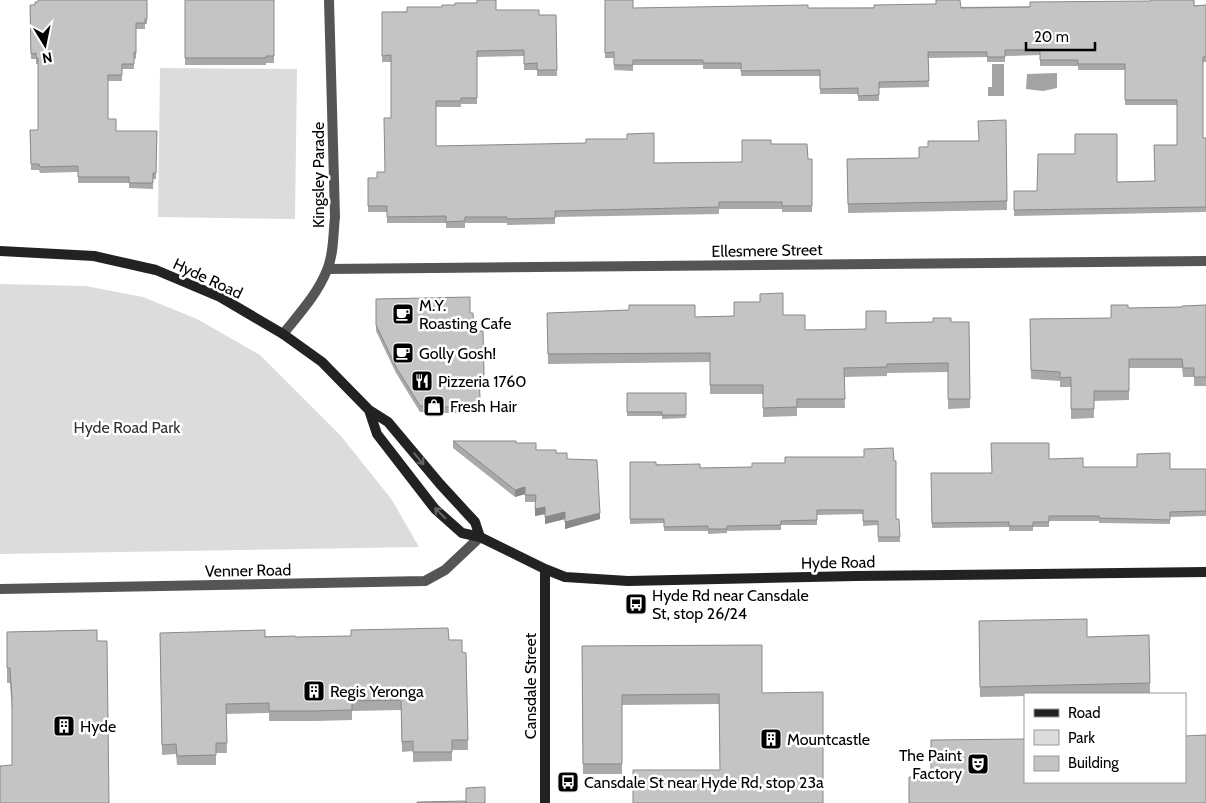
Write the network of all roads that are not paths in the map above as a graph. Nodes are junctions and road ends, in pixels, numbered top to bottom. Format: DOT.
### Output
graph roads {
  1 [pos="329,0"];
  2 [pos="0,251"];
  3 [pos="1206,261"];
  4 [pos="328,270"];
  5 [pos="283,334"];
  6 [pos="369,410"];
  7 [pos="480,536"];
  8 [pos="545,569"];
  9 [pos="1206,572"];
  10 [pos="0,589"];
  11 [pos="545,803"];
  1 -- 4 [label="street, Kingsley Parade"];
  2 -- 5 [label="street, Hyde Road"];
  3 -- 4 [label="street, Ellesmere Street"];
  4 -- 5 [label="street, Kingsley Parade"];
  5 -- 6 [label="street, Hyde Road"];
  6 -- 7 [label="street, Hyde Road, one-way"];
  7 -- 6 [label="street, Hyde Road, one-way"];
  7 -- 8 [label="street, Hyde Road"];
  7 -- 10 [label="street, Venner Road"];
  8 -- 9 [label="street, Hyde Road"];
  8 -- 11 [label="street, Cansdale Street"];
}
